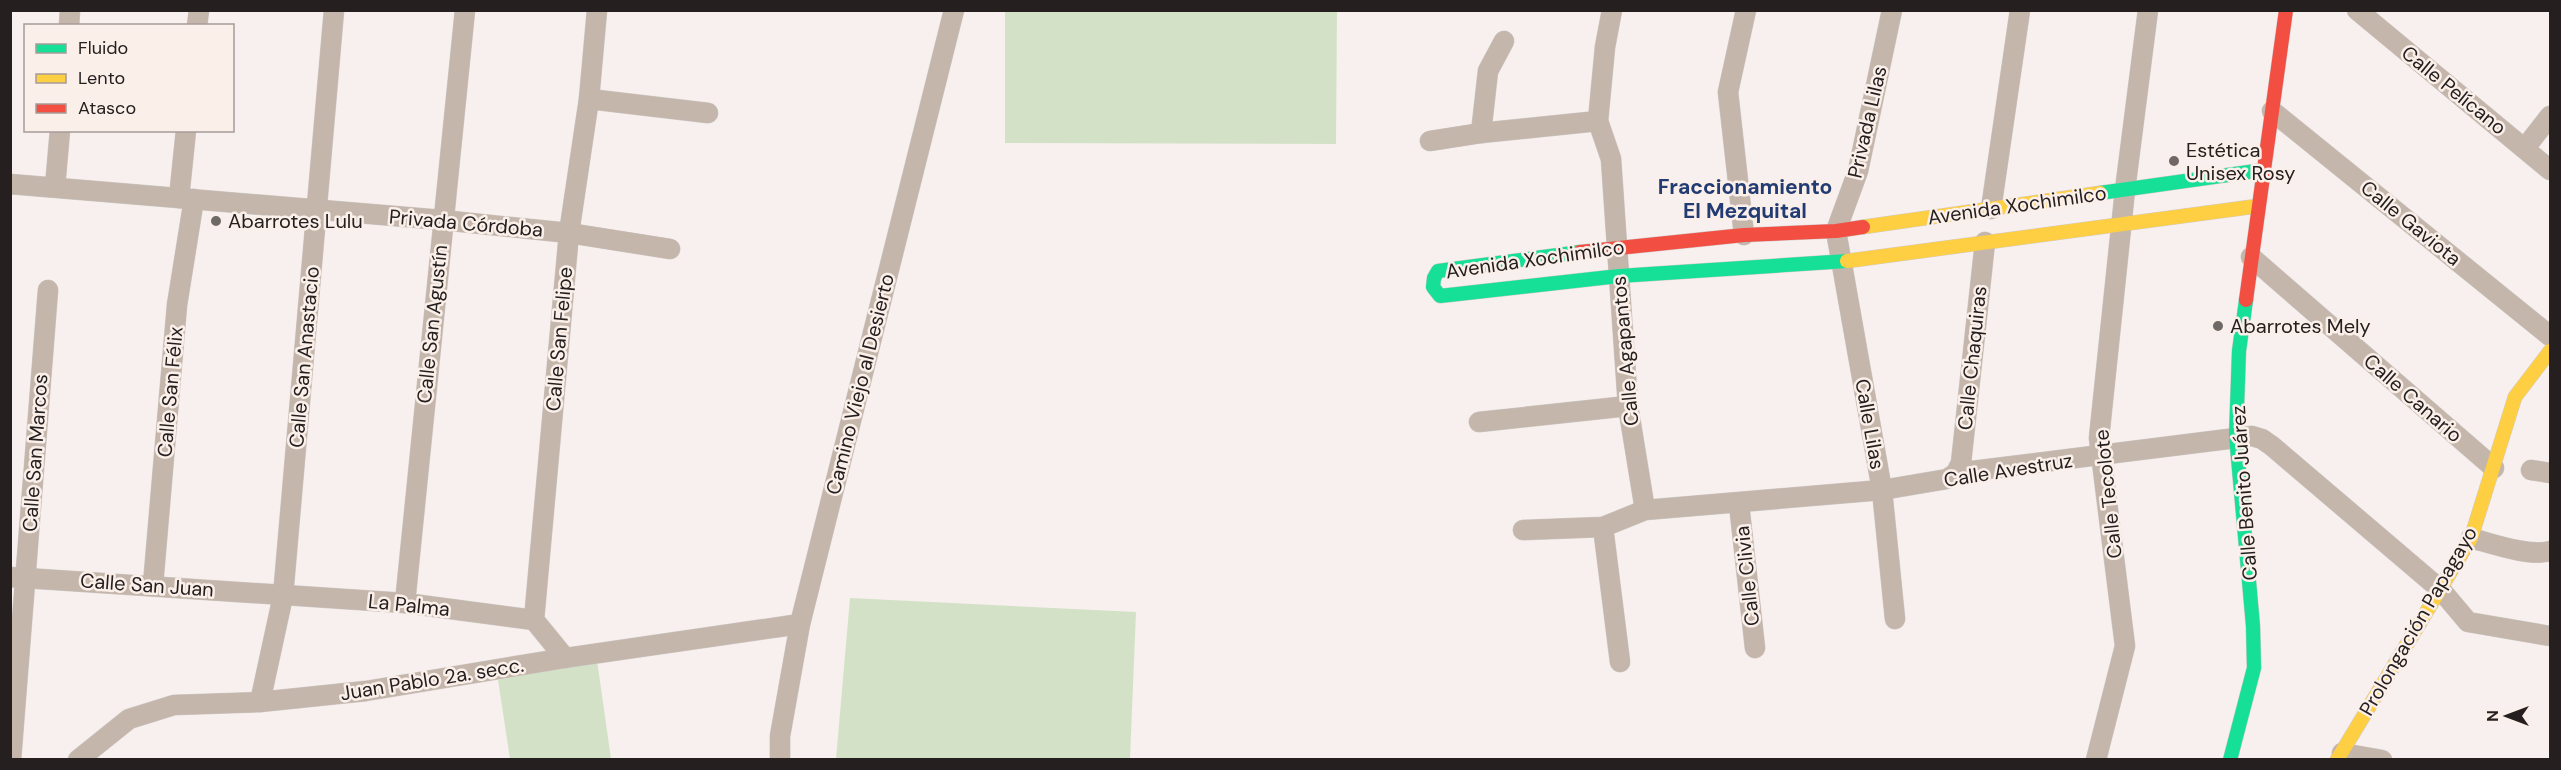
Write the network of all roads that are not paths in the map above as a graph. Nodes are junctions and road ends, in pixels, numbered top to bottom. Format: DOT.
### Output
graph roads {
  1 [pos="334,10"];
  2 [pos="465,10"];
  3 [pos="597,10"];
  4 [pos="954,10"];
  5 [pos="1612,10"];
  6 [pos="1746,10"];
  7 [pos="1892,10"];
  8 [pos="2020,10"];
  9 [pos="2148,10"];
  10 [pos="2286,10"];
  11 [pos="2357,10"];
  12 [pos="1504,41"];
  13 [pos="589,99"];
  14 [pos="2271,111"];
  15 [pos="708,113"];
  16 [pos="2550,116"];
  17 [pos="1598,121"];
  18 [pos="60,132"];
  19 [pos="186,132"];
  20 [pos="1481,133"];
  21 [pos="1430,141"];
  22 [pos="2525,148"];
  23 [pos="2550,170"];
  24 [pos="2263,171"];
  25 [pos="10,184"];
  26 [pos="55,187"];
  27 [pos="2125,190"];
  28 [pos="187,199"];
  29 [pos="2258,206"];
  30 [pos="1991,209"];
  31 [pos="317,210"];
  32 [pos="442,220"];
  33 [pos="2122,224"];
  34 [pos="1836,231"];
  35 [pos="569,233"];
  36 [pos="1744,234"];
  37 [pos="1984,243"];
  38 [pos="1616,247"];
  39 [pos="670,249"];
  40 [pos="2251,257"];
  41 [pos="1841,262"];
  42 [pos="1619,276"];
  43 [pos="48,290"];
  44 [pos="2550,336"];
  45 [pos="2550,351"];
  46 [pos="1628,406"];
  47 [pos="1479,423"];
  48 [pos="2236,436"];
  49 [pos="2101,456"];
  50 [pos="2494,468"];
  51 [pos="1956,473"];
  52 [pos="1882,490"];
  53 [pos="1739,504"];
  54 [pos="1645,510"];
  55 [pos="1603,527"];
  56 [pos="1523,530"];
  57 [pos="2471,538"];
  58 [pos="2550,551"];
  59 [pos="18,577"];
  60 [pos="153,585"];
  61 [pos="2441,590"];
  62 [pos="283,596"];
  63 [pos="405,603"];
  64 [pos="1894,619"];
  65 [pos="534,620"];
  66 [pos="800,624"];
  67 [pos="2550,636"];
  68 [pos="1755,648"];
  69 [pos="565,658"];
  70 [pos="1620,662"];
  71 [pos="260,702"];
  72 [pos="2339,756"];
  73 [pos="11,759"];
  74 [pos="78,759"];
  75 [pos="780,759"];
  76 [pos="2096,759"];
  77 [pos="2230,759"];
  78 [pos="2382,759"];
  1 -- 31 [label="street, Calle San Anastacio"];
  2 -- 32 [label="street, Calle San Agustín"];
  3 -- 13 [label="street, Calle San Felipe"];
  4 -- 66 [label="street, Camino Viejo al Desierto"];
  5 -- 17 [label="street"];
  6 -- 36 [label="street"];
  7 -- 34 [label="street, Privada Lilas"];
  8 -- 30 [label="street"];
  9 -- 27 [label="street, Calle Tecolote"];
  10 -- 14 [label="street, Calle Benito Juárez"];
  11 -- 22 [label="street, Calle Pelícano"];
  12 -- 20 [label="street"];
  13 -- 15 [label="street"];
  13 -- 35 [label="street, Calle San Felipe"];
  14 -- 24 [label="street, Calle Benito Juárez"];
  14 -- 44 [label="street, Calle Gaviota"];
  16 -- 22 [label="street"];
  17 -- 20 [label="street"];
  17 -- 38 [label="street, Calle Agapantos"];
  18 -- 26 [label="street"];
  19 -- 28 [label="street, Calle San Félix"];
  20 -- 21 [label="street"];
  22 -- 23 [label="street, Calle Pelícano"];
  24 -- 27 [label="street, Avenida Xochimilco"];
  24 -- 29 [label="street, Calle Benito Juárez"];
  25 -- 26 [label="street, Privada Córdoba"];
  26 -- 28 [label="street, Privada Córdoba"];
  27 -- 30 [label="street, Avenida Xochimilco"];
  27 -- 33 [label="street, Calle Tecolote"];
  28 -- 31 [label="street, Privada Córdoba"];
  28 -- 60 [label="street, Calle San Félix"];
  29 -- 33 [label="street, Avenida Xochimilco"];
  29 -- 40 [label="street, Calle Benito Juárez"];
  30 -- 34 [label="street, Avenida Xochimilco"];
  31 -- 32 [label="street, Privada Córdoba"];
  31 -- 62 [label="street, Calle San Anastacio"];
  32 -- 35 [label="street, Privada Córdoba"];
  32 -- 63 [label="street, Calle San Agustín"];
  33 -- 37 [label="street, Avenida Xochimilco"];
  33 -- 49 [label="street, Calle Tecolote"];
  34 -- 36 [label="street, Avenida Xochimilco"];
  34 -- 41 [label="street, Calle Lilas"];
  35 -- 39 [label="street, Privada Córdoba"];
  35 -- 65 [label="street, Calle San Felipe"];
  36 -- 38 [label="street, Avenida Xochimilco"];
  37 -- 41 [label="street, Avenida Xochimilco"];
  37 -- 51 [label="street, Calle Chaquiras"];
  38 -- 42 [label="street, Calle Agapantos"];
  38 -- 42 [label="street, Avenida Xochimilco"];
  40 -- 48 [label="street, Calle Benito Juárez"];
  40 -- 50 [label="street, Calle Canario"];
  41 -- 42 [label="street, Avenida Xochimilco"];
  41 -- 52 [label="street, Calle Lilas"];
  42 -- 46 [label="street, Calle Agapantos"];
  43 -- 59 [label="street, Calle San Marcos"];
  45 -- 50 [label="street, Prolongación Papagayo"];
  46 -- 47 [label="street"];
  46 -- 54 [label="street, Calle Agapantos"];
  48 -- 49 [label="street, Calle Avestruz"];
  48 -- 61 [label="street, Calle Avestruz"];
  48 -- 77 [label="street, Calle Benito Juárez"];
  49 -- 51 [label="street, Calle Avestruz"];
  49 -- 76 [label="street, Calle Tecolote"];
  50 -- 57 [label="street, Prolongación Papagayo"];
  51 -- 52 [label="street, Calle Avestruz"];
  52 -- 53 [label="street, Calle Avestruz"];
  52 -- 64 [label="street, Calle Lilas"];
  53 -- 54 [label="street, Calle Avestruz"];
  53 -- 68 [label="street, Calle Clivia"];
  54 -- 55 [label="street, Calle Avestruz"];
  55 -- 56 [label="street, Calle Avestruz"];
  55 -- 70 [label="street"];
  57 -- 58 [label="street"];
  57 -- 61 [label="street, Prolongación Papagayo"];
  59 -- 60 [label="street, Calle San Juan"];
  59 -- 73 [label="street, Calle San Marcos"];
  60 -- 62 [label="street, Calle San Juan"];
  61 -- 67 [label="street, Calle Avestruz"];
  61 -- 72 [label="street, Prolongación Papagayo"];
  62 -- 63 [label="street, La Palma"];
  62 -- 71 [label="street, Calle San Anastacio"];
  63 -- 65 [label="street, La Palma"];
  65 -- 69 [label="street"];
  66 -- 69 [label="street, Juan Pablo 2a. secc."];
  66 -- 75 [label="street, Camino Viejo al Desierto"];
  69 -- 71 [label="street, Juan Pablo 2a. secc."];
  71 -- 74 [label="street, Juan Pablo 2a. secc."];
  72 -- 78 [label="street"];
}
